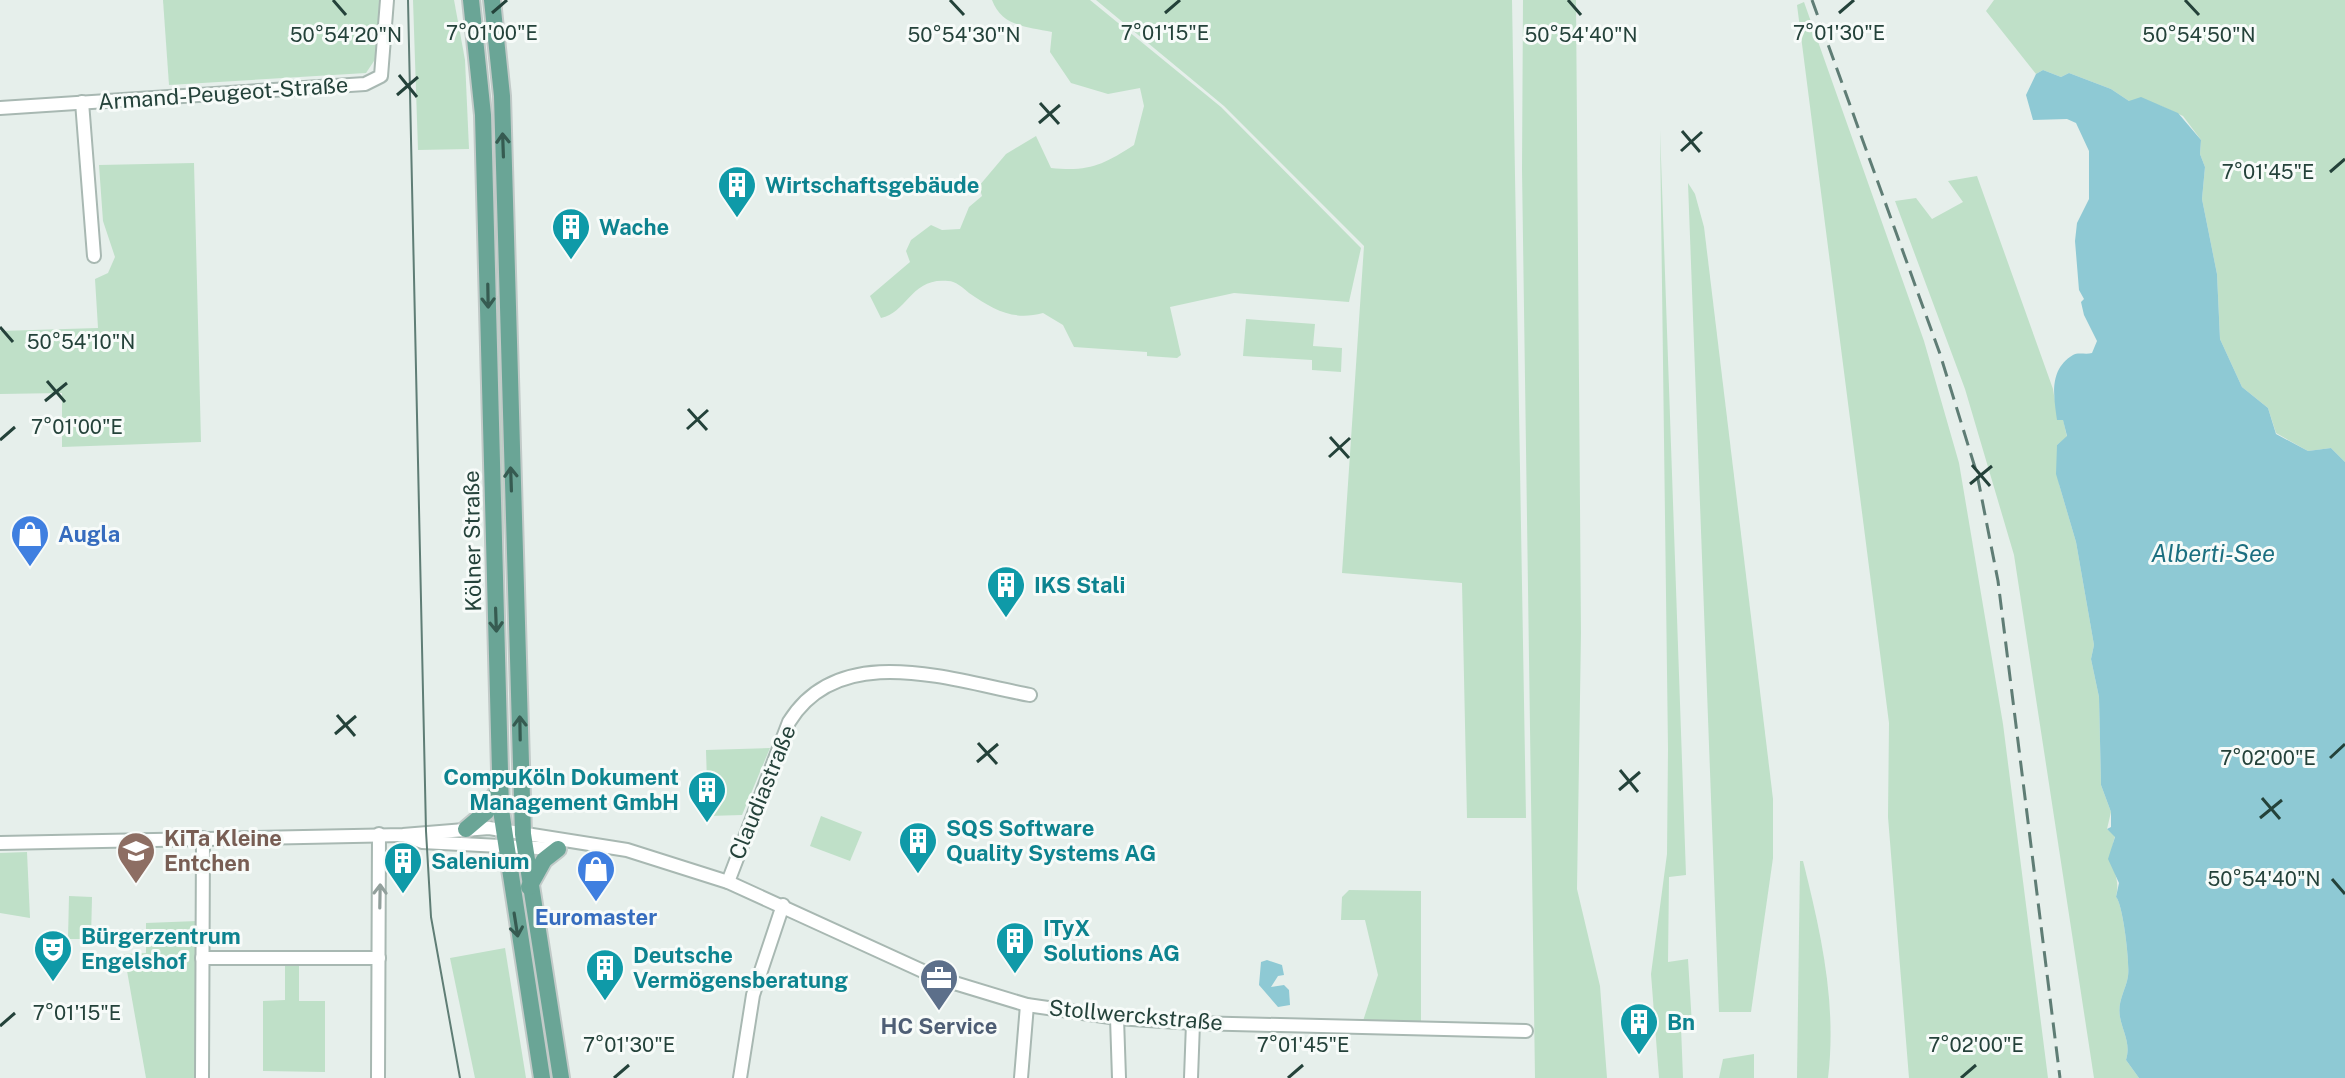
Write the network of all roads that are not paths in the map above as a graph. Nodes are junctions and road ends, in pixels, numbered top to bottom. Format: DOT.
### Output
graph roads {
  1 [pos="387,0"];
  2 [pos="471,0"];
  3 [pos="492,0"];
  4 [pos="82,102"];
  5 [pos="0,108"];
  6 [pos="94,256"];
  7 [pos="513,566"];
  8 [pos="495,567"];
  9 [pos="1030,695"];
  10 [pos="501,786"];
  11 [pos="466,829"];
  12 [pos="379,834"];
  13 [pos="403,835"];
  14 [pos="203,838"];
  15 [pos="504,839"];
  16 [pos="524,842"];
  17 [pos="0,843"];
  18 [pos="585,844"];
  19 [pos="558,849"];
  20 [pos="728,882"];
  21 [pos="529,887"];
  22 [pos="783,905"];
  23 [pos="202,958"];
  24 [pos="379,958"];
  25 [pos="1027,1005"];
  26 [pos="1117,1018"];
  27 [pos="1193,1023"];
  28 [pos="1526,1031"];
  29 [pos="202,1078"];
  30 [pos="378,1078"];
  31 [pos="542,1078"];
  32 [pos="561,1078"];
  33 [pos="740,1078"];
  34 [pos="1021,1078"];
  35 [pos="1119,1078"];
  36 [pos="1191,1078"];
  1 -- 4 [label="street, Armand-Peugeot-Straße"];
  2 -- 8 [label="main road, Kölner Straße, one-way"];
  7 -- 3 [label="main road, Kölner Straße, one-way"];
  4 -- 5 [label="street, Armand-Peugeot-Straße"];
  4 -- 6 [label="street, Armand-Peugeot-Straße"];
  7 -- 8 [label="main road"];
  16 -- 7 [label="main road, Kölner Straße, one-way"];
  8 -- 10 [label="main road, Kölner Straße, one-way"];
  9 -- 20 [label="street, Claudiastraße"];
  10 -- 11 [label="main road"];
  10 -- 15 [label="main road, Kölner Straße"];
  11 -- 13 [label="street"];
  11 -- 15 [label="street"];
  12 -- 13 [label="street"];
  12 -- 14 [label="street"];
  24 -- 12 [label="street, one-way"];
  13 -- 15 [label="street"];
  14 -- 17 [label="street"];
  14 -- 23 [label="street"];
  15 -- 16 [label="street, Stollwerckstraße"];
  15 -- 31 [label="main road, Kölner Straße, one-way"];
  16 -- 18 [label="street, Stollwerckstraße"];
  16 -- 19 [label="street, Stollwerckstraße"];
  16 -- 21 [label="main road, Kölner Straße"];
  18 -- 19 [label="street, Stollwerckstraße"];
  18 -- 20 [label="street, Stollwerckstraße"];
  19 -- 21 [label="main road"];
  20 -- 22 [label="street, Stollwerckstraße"];
  21 -- 32 [label="main road, Kölner Straße"];
  22 -- 25 [label="street, Stollwerckstraße"];
  22 -- 33 [label="street"];
  23 -- 24 [label="street"];
  23 -- 29 [label="street"];
  24 -- 30 [label="street"];
  25 -- 26 [label="street, Stollwerckstraße"];
  25 -- 34 [label="street"];
  26 -- 27 [label="street, Stollwerckstraße"];
  26 -- 35 [label="street"];
  27 -- 28 [label="street, Stollwerckstraße"];
  27 -- 36 [label="street"];
}
